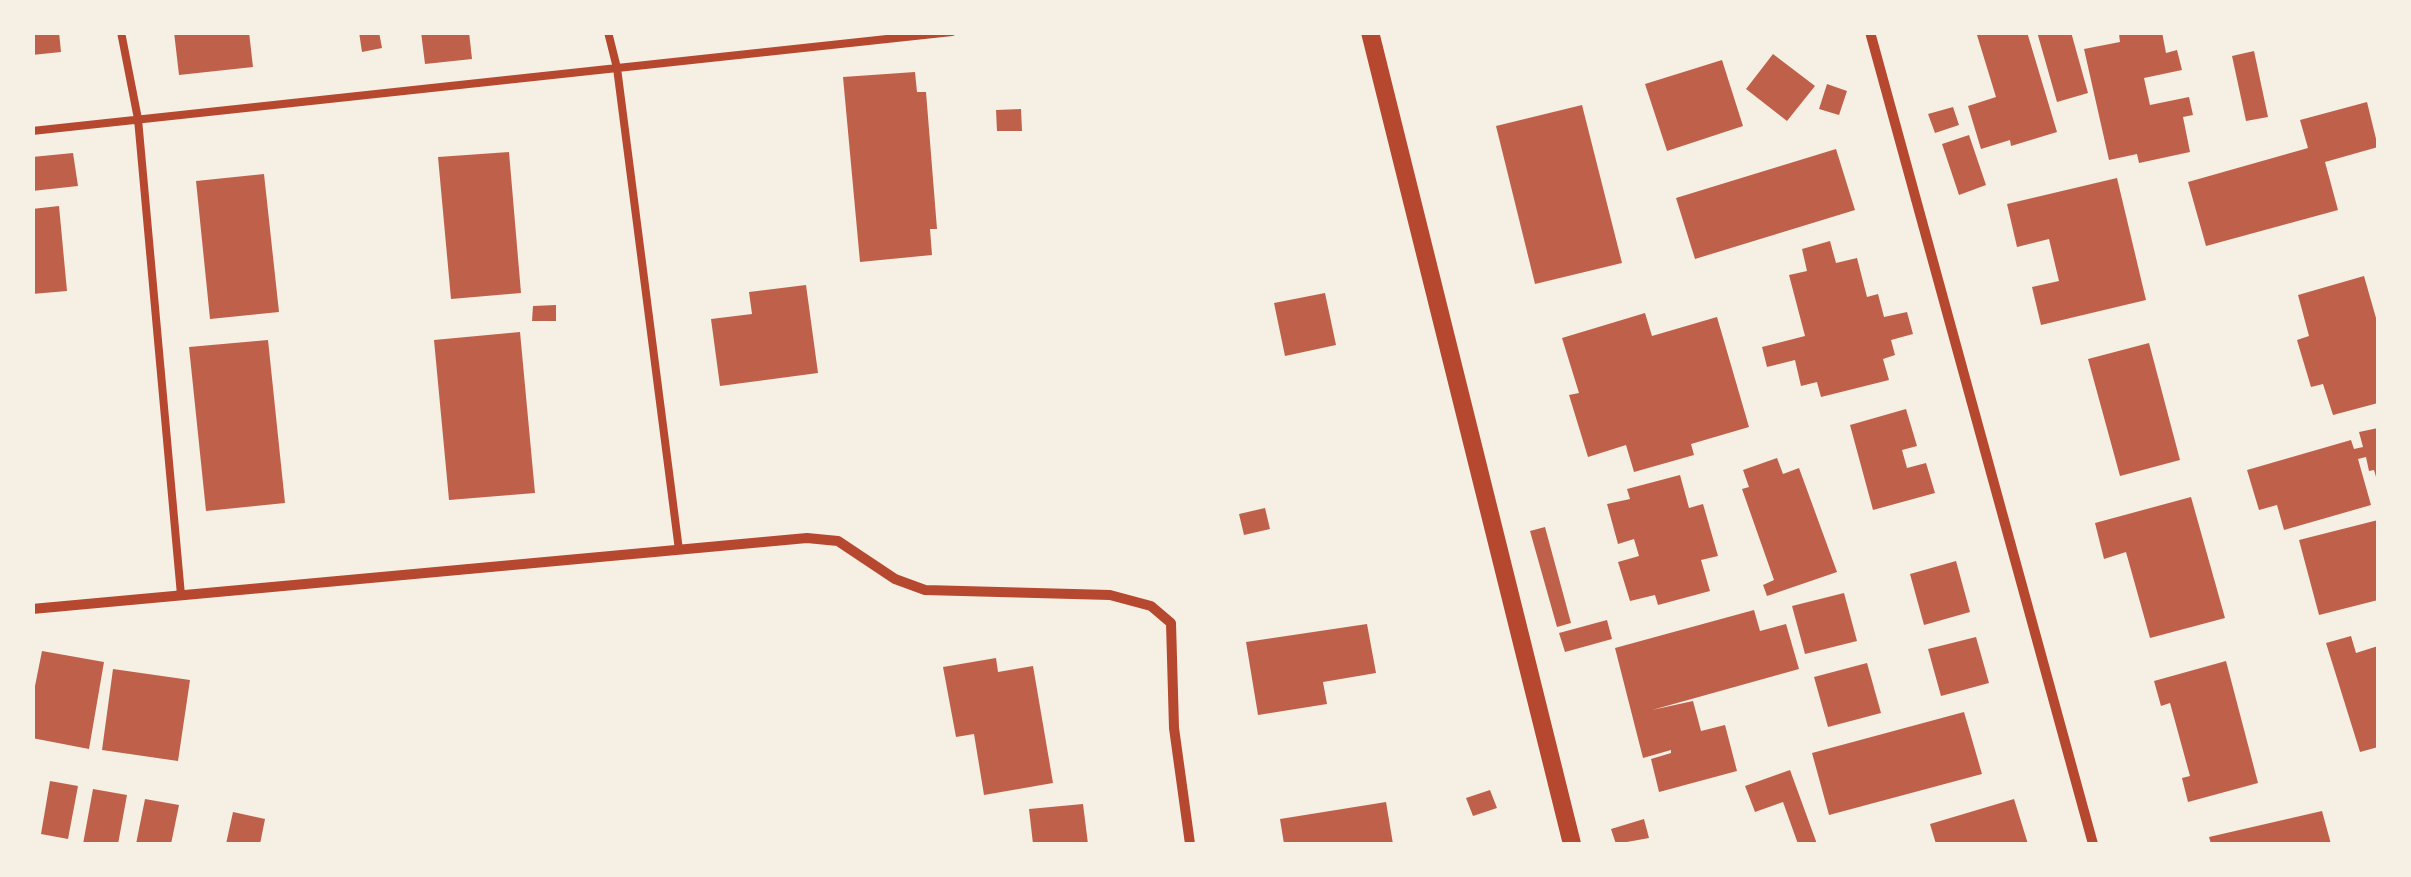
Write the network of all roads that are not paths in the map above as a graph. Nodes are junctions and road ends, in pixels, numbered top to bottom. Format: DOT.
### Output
graph roads {
  1 [pos="120,32"];
  2 [pos="608,32"];
  3 [pos="952,32"];
  4 [pos="1370,32"];
  5 [pos="1870,32"];
  6 [pos="616,68"];
  7 [pos="138,119"];
  8 [pos="32,130"];
  9 [pos="680,550"];
  10 [pos="182,595"];
  11 [pos="32,609"];
  12 [pos="1190,844"];
  13 [pos="1572,844"];
  14 [pos="2093,844"];
  1 -- 7 [label="lane"];
  2 -- 6 [label="lane"];
  3 -- 6 [label="lane"];
  4 -- 13 [label="street"];
  5 -- 14 [label="street"];
  6 -- 7 [label="lane"];
  6 -- 9 [label="lane"];
  7 -- 8 [label="lane"];
  7 -- 10 [label="lane"];
  9 -- 10 [label="street"];
  9 -- 12 [label="street"];
  10 -- 11 [label="street"];
}
